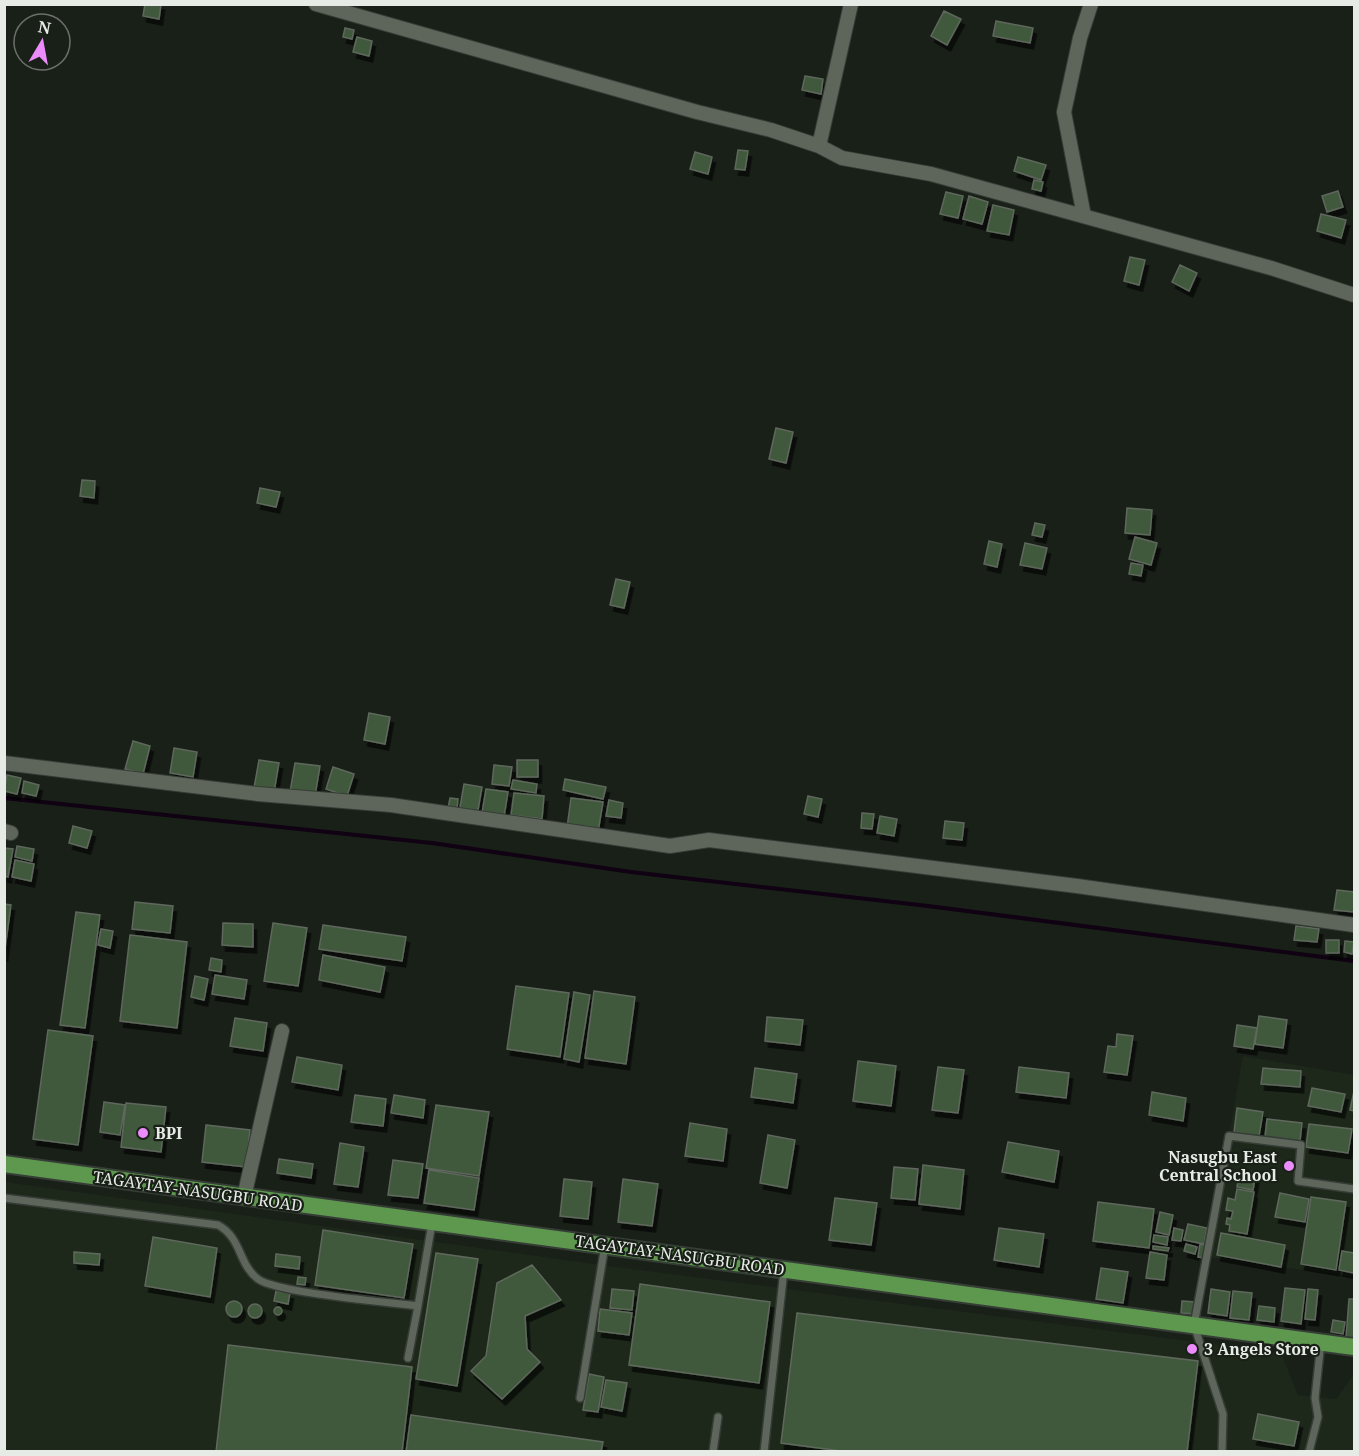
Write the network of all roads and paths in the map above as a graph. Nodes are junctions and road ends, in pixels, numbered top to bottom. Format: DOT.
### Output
graph roads {
  1 [pos="316,4"];
  2 [pos="851,4"];
  3 [pos="1091,4"];
  4 [pos="819,146"];
  5 [pos="1084,216"];
  6 [pos="1354,295"];
  7 [pos="4,763"];
  8 [pos="1354,925"];
  9 [pos="282,1031"];
  10 [pos="4,1164"];
  11 [pos="1354,1189"];
  12 [pos="244,1197"];
  13 [pos="4,1198"];
  14 [pos="432,1223"];
  15 [pos="605,1245"];
  16 [pos="784,1270"];
  17 [pos="417,1306"];
  18 [pos="1194,1325"];
  19 [pos="1321,1342"];
  20 [pos="1354,1347"];
  21 [pos="408,1358"];
  22 [pos="580,1398"];
  23 [pos="718,1417"];
  24 [pos="713,1452"];
  25 [pos="764,1452"];
  26 [pos="1222,1452"];
  27 [pos="1309,1452"];
  1 -- 4 [label="street"];
  2 -- 4 [label="street"];
  3 -- 5 [label="street"];
  4 -- 5 [label="street"];
  5 -- 6 [label="street"];
  7 -- 8 [label="street"];
  9 -- 12 [label="street"];
  10 -- 12 [label="main road, TAGAYTAY-NASUGBU ROAD"];
  11 -- 18 [label="lane"];
  12 -- 14 [label="main road, TAGAYTAY-NASUGBU ROAD"];
  13 -- 17 [label="lane"];
  14 -- 15 [label="main road, TAGAYTAY-NASUGBU ROAD"];
  14 -- 17 [label="lane"];
  15 -- 16 [label="main road, TAGAYTAY-NASUGBU ROAD"];
  15 -- 22 [label="lane"];
  16 -- 18 [label="main road, TAGAYTAY-NASUGBU ROAD"];
  16 -- 25 [label="lane"];
  17 -- 21 [label="lane"];
  18 -- 19 [label="main road, TAGAYTAY-NASUGBU ROAD"];
  18 -- 26 [label="lane"];
  19 -- 20 [label="main road, TAGAYTAY-NASUGBU ROAD"];
  19 -- 27 [label="lane"];
  23 -- 24 [label="lane"];
}
